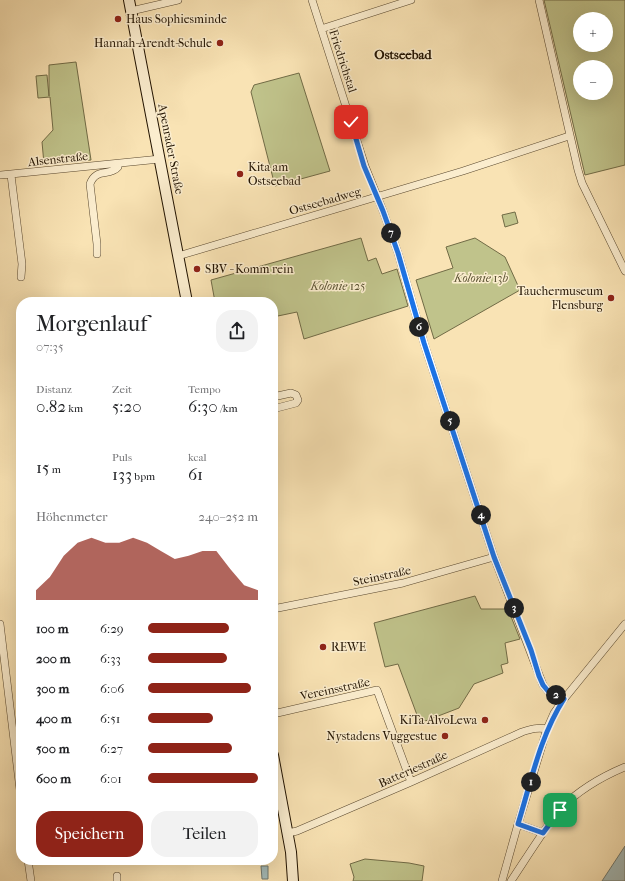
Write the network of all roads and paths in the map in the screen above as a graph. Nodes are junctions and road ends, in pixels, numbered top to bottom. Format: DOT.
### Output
graph roads {
  1 [pos="130,0"];
  2 [pos="178,0"];
  3 [pos="312,0"];
  4 [pos="411,0"];
  5 [pos="539,0"];
  6 [pos="131,12"];
  7 [pos="321,29"];
  8 [pos="569,136"];
  9 [pos="160,159"];
  10 [pos="117,164"];
  11 [pos="11,175"];
  12 [pos="1,176"];
  13 [pos="376,197"];
  14 [pos="97,254"];
  15 [pos="178,256"];
  16 [pos="625,271"];
  17 [pos="21,277"];
  18 [pos="186,297"];
  19 [pos="278,396"];
  20 [pos="278,408"];
  21 [pos="494,557"];
  22 [pos="278,608"];
  23 [pos="0,624"];
  24 [pos="625,624"];
  25 [pos="3,671"];
  26 [pos="564,699"];
  27 [pos="278,713"];
  28 [pos="547,729"];
  29 [pos="16,763"];
  30 [pos="625,768"];
  31 [pos="411,782"];
  32 [pos="278,791"];
  33 [pos="518,824"];
  34 [pos="288,833"];
  35 [pos="543,833"];
  36 [pos="29,865"];
  37 [pos="31,881"];
  38 [pos="293,881"];
  39 [pos="502,881"];
  40 [pos="511,881"];
  1 -- 6 [label="main road, Apenrader Straße"];
  2 -- 6 [label="street"];
  3 -- 7 [label="street, Friedrichstal"];
  4 -- 7 [label="street"];
  5 -- 8 [label="street"];
  6 -- 9 [label="main road, Apenrader Straße"];
  7 -- 13 [label="street, Friedrichstal"];
  8 -- 13 [label="street, Ostseebadweg"];
  8 -- 16 [label="street"];
  9 -- 10 [label="street, Alsenstraße"];
  9 -- 15 [label="main road, Apenrader Straße"];
  10 -- 11 [label="street, Alsenstraße"];
  10 -- 14 [label="street, Alsenstraße"];
  11 -- 12 [label="street, Alsenstraße"];
  11 -- 17 [label="street"];
  13 -- 15 [label="street, Ostseebadweg"];
  13 -- 21 [label="street, Friedrichstal"];
  15 -- 18 [label="main road, Apenrader Straße"];
  19 -- 20 [label="street"];
  21 -- 22 [label="street, Steinstraße"];
  21 -- 26 [label="street, Friedrichstal"];
  23 -- 25 [label="street"];
  24 -- 26 [label="street"];
  25 -- 29 [label="street"];
  26 -- 28 [label="street"];
  27 -- 31 [label="street, Vereinsstraße"];
  28 -- 31 [label="street, Batteriestraße"];
  28 -- 33 [label="street"];
  30 -- 35 [label="street"];
  31 -- 34 [label="street, Batteriestraße"];
  32 -- 34 [label="main road"];
  33 -- 35 [label="street"];
  33 -- 39 [label="street"];
  34 -- 38 [label="main road"];
  35 -- 40 [label="street"];
  36 -- 37 [label="street"];
}
